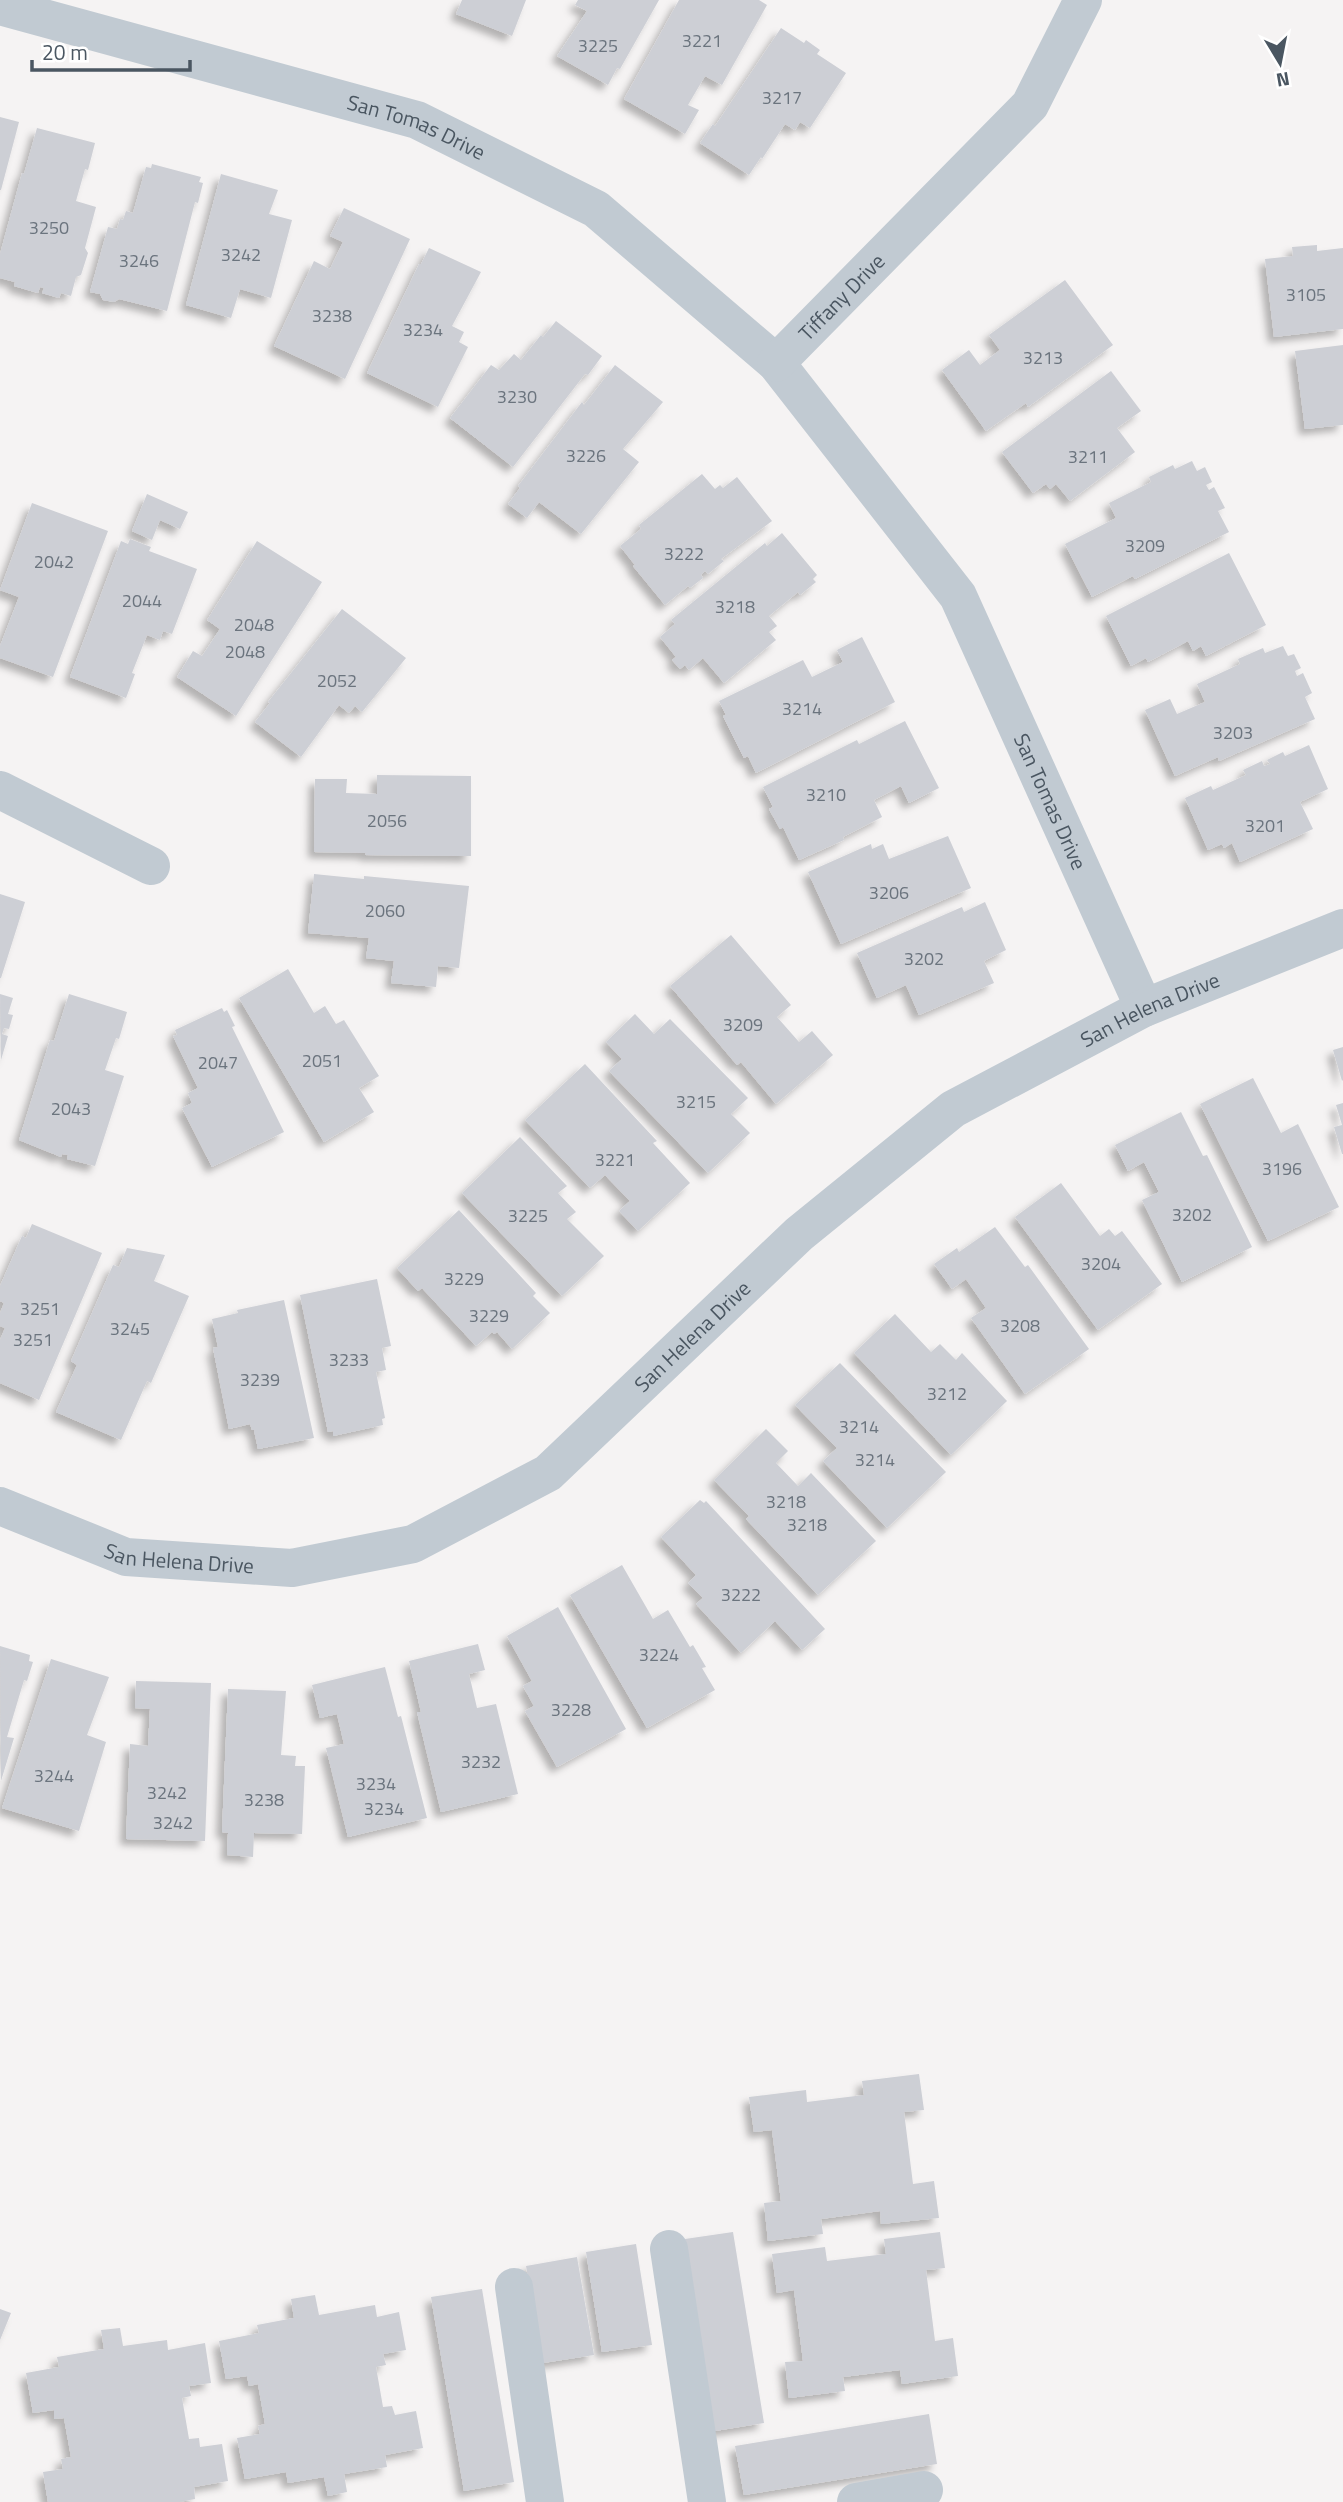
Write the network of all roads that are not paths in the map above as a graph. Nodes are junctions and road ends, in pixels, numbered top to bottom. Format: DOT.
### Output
graph roads {
  1 [pos="1083,0"];
  2 [pos="0,6"];
  3 [pos="776,363"];
  4 [pos="0,790"];
  5 [pos="152,866"];
  6 [pos="1343,928"];
  7 [pos="1144,1008"];
  8 [pos="0,1507"];
  9 [pos="669,2249"];
  10 [pos="514,2287"];
  11 [pos="924,2490"];
  12 [pos="545,2502"];
  13 [pos="708,2502"];
  14 [pos="856,2502"];
  1 -- 3 [label="street, Tiffany Drive"];
  2 -- 3 [label="street, San Tomas Drive"];
  3 -- 7 [label="street, San Tomas Drive"];
  4 -- 5 [label="street"];
  6 -- 7 [label="street, San Helena Drive"];
  7 -- 8 [label="street, San Helena Drive"];
  9 -- 13 [label="street"];
  10 -- 12 [label="street"];
  11 -- 14 [label="street"];
}
